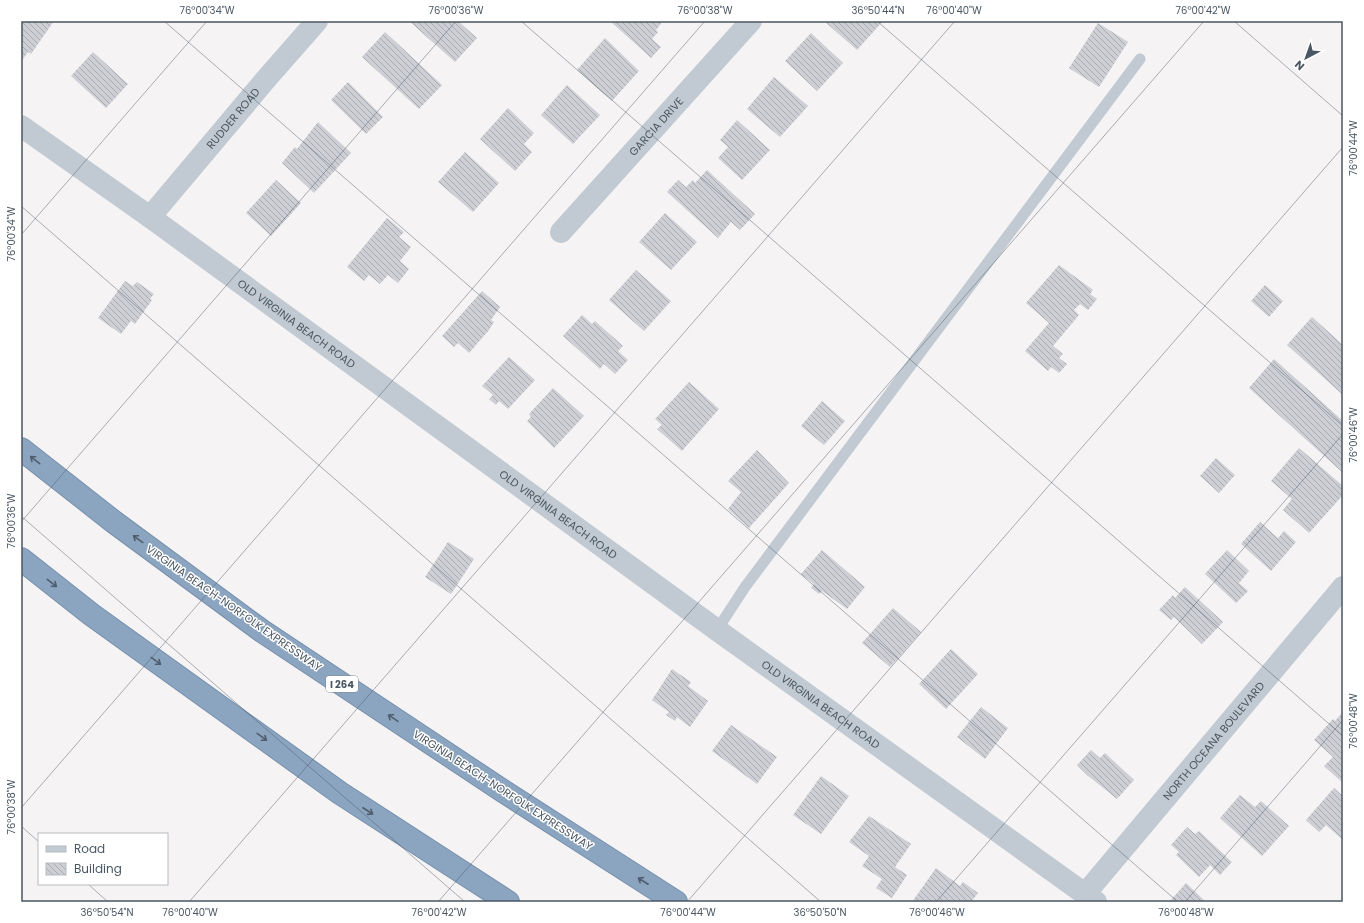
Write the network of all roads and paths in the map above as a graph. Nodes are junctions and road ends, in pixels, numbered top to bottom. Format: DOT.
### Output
graph roads {
  1 [pos="317,21"];
  2 [pos="751,21"];
  3 [pos="1140,59"];
  4 [pos="21,126"];
  5 [pos="150,217"];
  6 [pos="561,232"];
  7 [pos="21,449"];
  8 [pos="21,559"];
  9 [pos="1341,594"];
  10 [pos="717,630"];
  11 [pos="1090,898"];
  12 [pos="508,902"];
  13 [pos="676,902"];
  1 -- 5 [label="street, RUDDER ROAD"];
  2 -- 6 [label="street, GARCIA DRIVE"];
  3 -- 10 [label="lane"];
  4 -- 5 [label="street, OLD VIRGINIA BEACH ROAD"];
  5 -- 10 [label="street, OLD VIRGINIA BEACH ROAD"];
  13 -- 7 [label="highway, VIRGINIA BEACH-NORFOLK EXPRESSWAY / I 264, one-way"];
  8 -- 12 [label="highway, one-way"];
  9 -- 11 [label="street, NORTH OCEANA BOULEVARD"];
  10 -- 11 [label="street, OLD VIRGINIA BEACH ROAD"];
}
